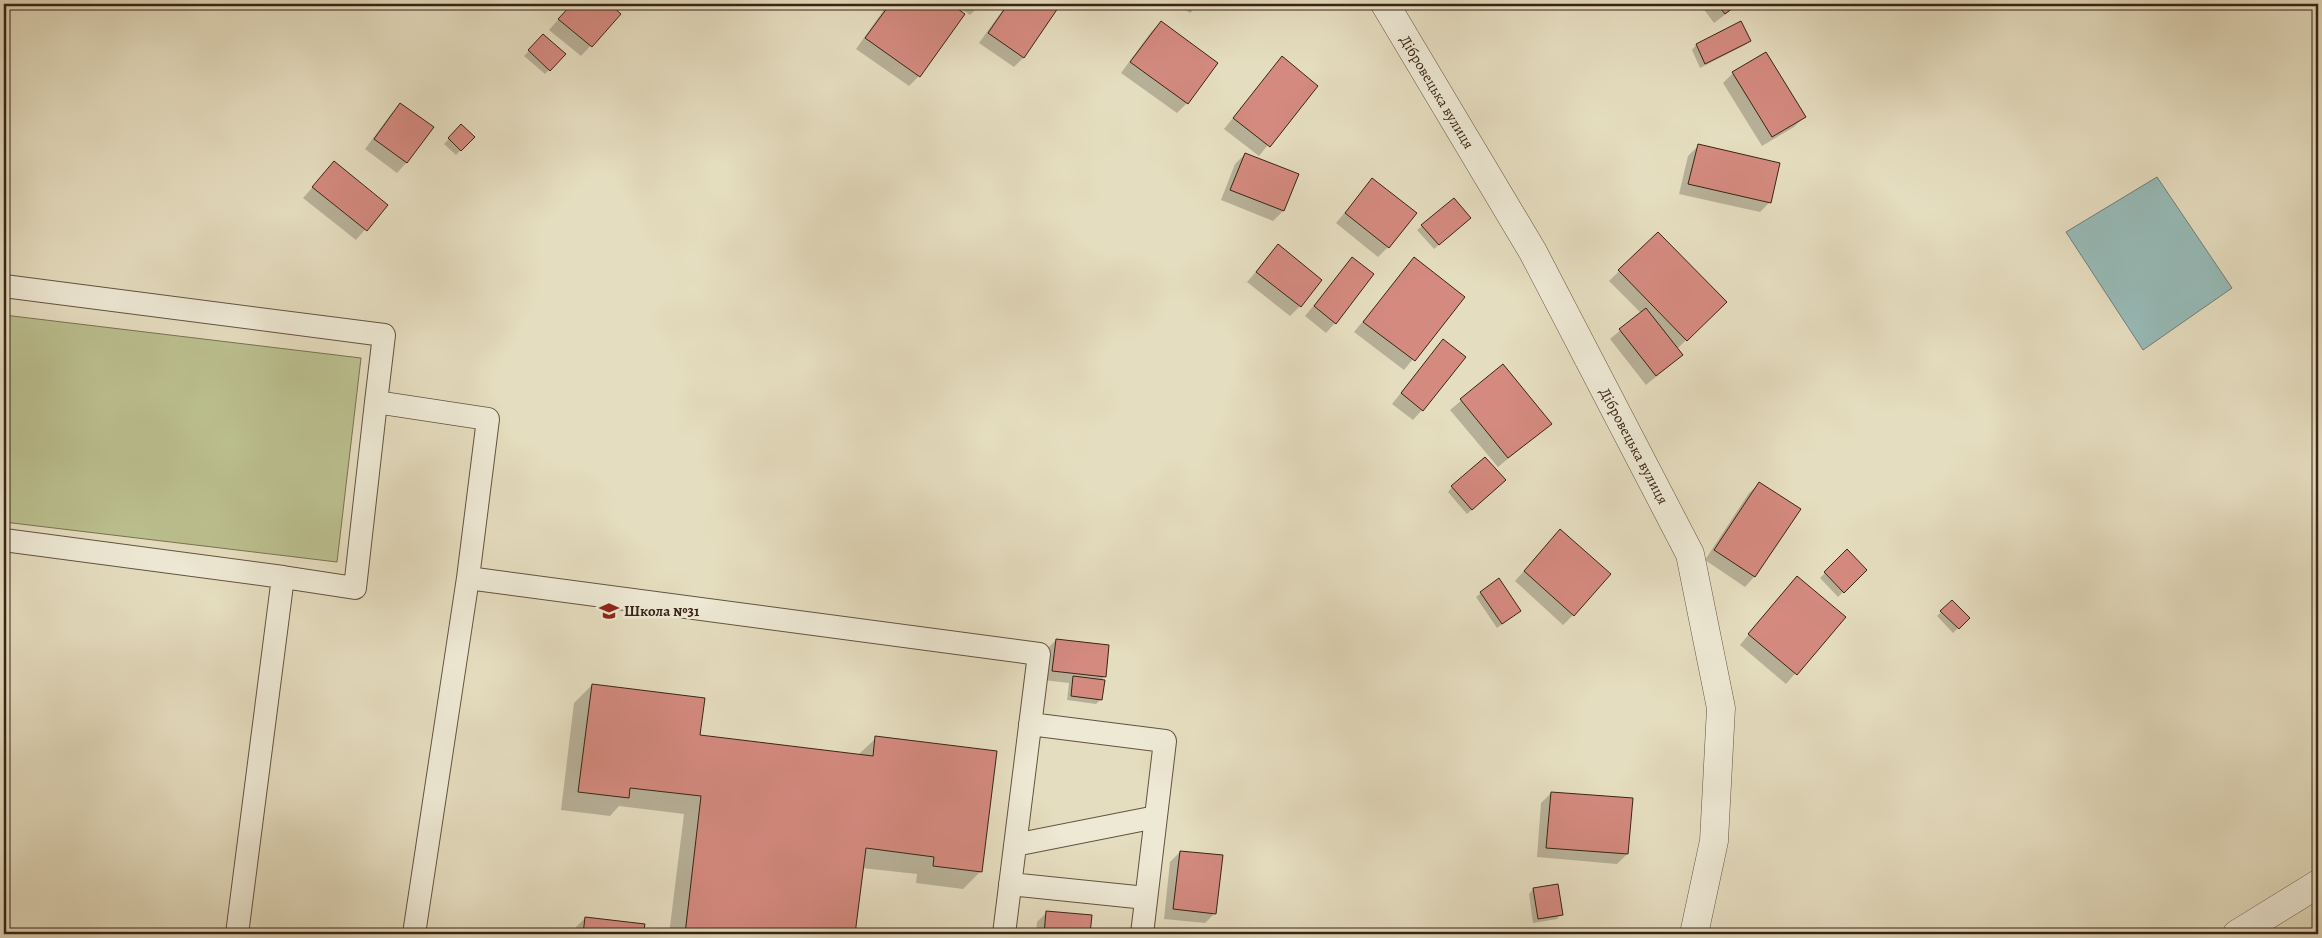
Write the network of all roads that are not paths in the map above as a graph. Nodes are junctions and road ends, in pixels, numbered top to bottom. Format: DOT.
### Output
graph roads {
  1 [pos="1385,4"];
  2 [pos="4,286"];
  3 [pos="376,402"];
  4 [pos="4,540"];
  5 [pos="283,577"];
  6 [pos="468,578"];
  7 [pos="1030,724"];
  8 [pos="1156,818"];
  9 [pos="1015,846"];
  10 [pos="1010,884"];
  11 [pos="2318,884"];
  12 [pos="1146,898"];
  13 [pos="237,934"];
  14 [pos="414,934"];
  15 [pos="1004,934"];
  16 [pos="1142,934"];
  17 [pos="1694,934"];
  18 [pos="2237,934"];
  1 -- 17 [label="street, Дібровецька вулиця"];
  2 -- 3 [label="lane"];
  3 -- 5 [label="lane"];
  3 -- 6 [label="lane"];
  4 -- 5 [label="lane"];
  5 -- 13 [label="lane"];
  6 -- 7 [label="lane"];
  6 -- 14 [label="lane"];
  7 -- 8 [label="lane"];
  7 -- 9 [label="lane"];
  8 -- 9 [label="lane"];
  8 -- 12 [label="lane"];
  9 -- 10 [label="lane"];
  10 -- 12 [label="lane"];
  10 -- 15 [label="lane"];
  11 -- 18 [label="street"];
  12 -- 16 [label="lane"];
}
